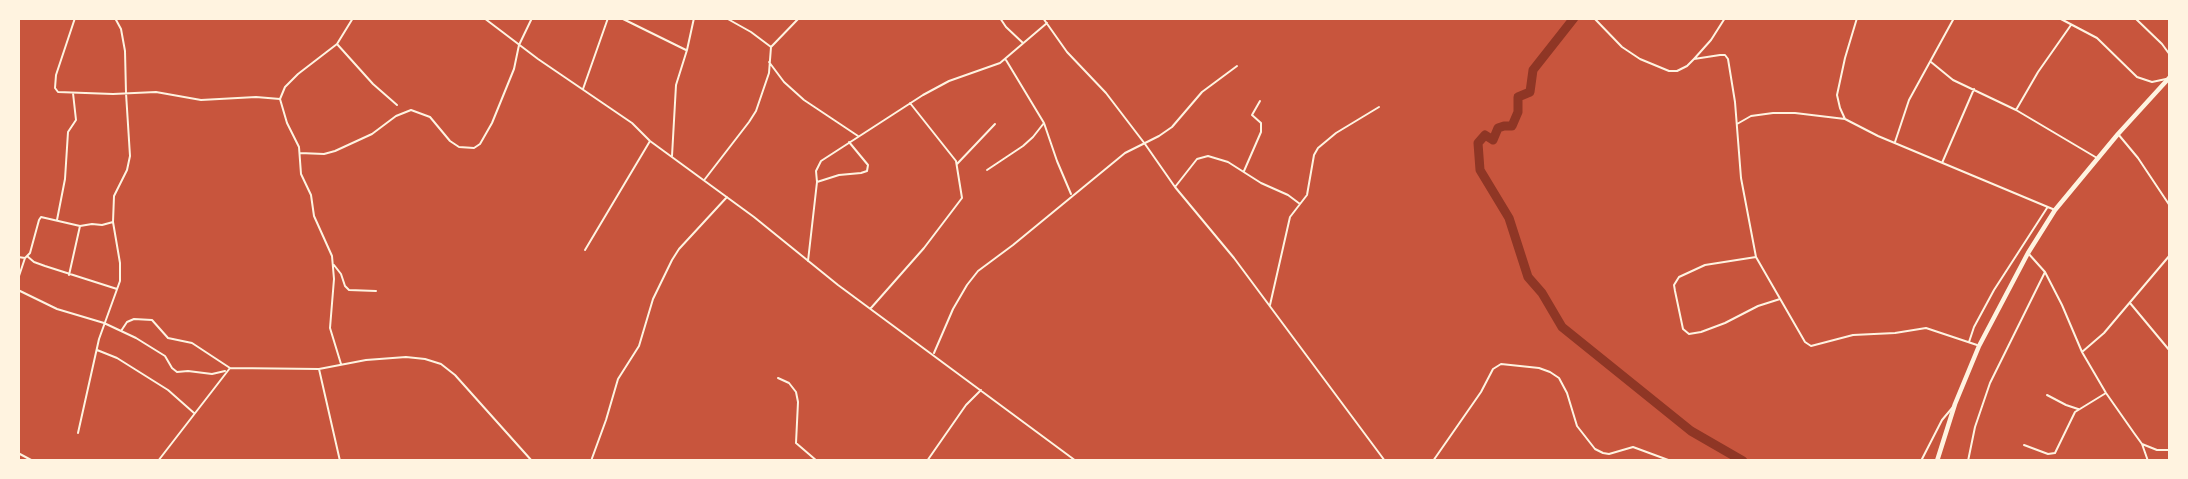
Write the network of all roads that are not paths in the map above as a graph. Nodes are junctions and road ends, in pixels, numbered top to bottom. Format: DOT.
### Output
graph roads {
  1 [pos="75,18"];
  2 [pos="114,18"];
  3 [pos="353,18"];
  4 [pos="484,18"];
  5 [pos="532,18"];
  6 [pos="608,18"];
  7 [pos="621,18"];
  8 [pos="694,18"];
  9 [pos="726,18"];
  10 [pos="799,18"];
  11 [pos="999,18"];
  12 [pos="1043,18"];
  13 [pos="1594,18"];
  14 [pos="1725,18"];
  15 [pos="1857,18"];
  16 [pos="1954,18"];
  17 [pos="2059,18"];
  18 [pos="2135,18"];
  19 [pos="1047,24"];
  20 [pos="2071,25"];
  21 [pos="1023,43"];
  22 [pos="337,44"];
  23 [pos="519,45"];
  24 [pos="771,47"];
  25 [pos="687,50"];
  26 [pos="2170,56"];
  27 [pos="1694,59"];
  28 [pos="1006,60"];
  29 [pos="770,62"];
  30 [pos="1931,62"];
  31 [pos="1237,66"];
  32 [pos="2169,78"];
  33 [pos="1974,88"];
  34 [pos="583,89"];
  35 [pos="73,93"];
  36 [pos="126,93"];
  37 [pos="280,99"];
  38 [pos="1260,101"];
  39 [pos="910,103"];
  40 [pos="397,105"];
  41 [pos="1379,107"];
  42 [pos="2016,110"];
  43 [pos="1845,119"];
  44 [pos="1044,123"];
  45 [pos="995,124"];
  46 [pos="1737,124"];
  47 [pos="2118,134"];
  48 [pos="858,136"];
  49 [pos="650,141"];
  50 [pos="849,142"];
  51 [pos="1894,142"];
  52 [pos="1145,144"];
  53 [pos="300,153"];
  54 [pos="672,156"];
  55 [pos="2098,159"];
  56 [pos="1942,163"];
  57 [pos="957,164"];
  58 [pos="987,170"];
  59 [pos="1244,171"];
  60 [pos="704,180"];
  61 [pos="817,182"];
  62 [pos="1174,187"];
  63 [pos="1071,195"];
  64 [pos="727,197"];
  65 [pos="1300,204"];
  66 [pos="2170,206"];
  67 [pos="2047,208"];
  68 [pos="2055,210"];
  69 [pos="57,220"];
  70 [pos="113,222"];
  71 [pos="80,226"];
  72 [pos="585,250"];
  73 [pos="2028,253"];
  74 [pos="2170,255"];
  75 [pos="18,257"];
  76 [pos="26,257"];
  77 [pos="1756,257"];
  78 [pos="808,261"];
  79 [pos="334,265"];
  80 [pos="2044,272"];
  81 [pos="69,274"];
  82 [pos="18,279"];
  83 [pos="118,289"];
  84 [pos="18,291"];
  85 [pos="376,291"];
  86 [pos="1780,299"];
  87 [pos="2129,302"];
  88 [pos="1270,306"];
  89 [pos="871,308"];
  90 [pos="104,323"];
  91 [pos="121,331"];
  92 [pos="1969,343"];
  93 [pos="1979,345"];
  94 [pos="98,350"];
  95 [pos="2170,351"];
  96 [pos="2082,352"];
  97 [pos="934,354"];
  98 [pos="341,364"];
  99 [pos="319,369"];
  100 [pos="228,370"];
  101 [pos="778,378"];
  102 [pos="981,390"];
  103 [pos="2106,393"];
  104 [pos="2047,395"];
  105 [pos="1955,404"];
  106 [pos="2078,409"];
  107 [pos="194,413"];
  108 [pos="78,434"];
  109 [pos="2142,444"];
  110 [pos="2024,445"];
  111 [pos="2170,450"];
  112 [pos="18,453"];
  113 [pos="161,460"];
  114 [pos="33,461"];
  115 [pos="340,461"];
  116 [pos="532,461"];
  117 [pos="591,461"];
  118 [pos="817,461"];
  119 [pos="927,461"];
  120 [pos="1076,461"];
  121 [pos="1385,461"];
  122 [pos="1433,461"];
  123 [pos="1671,461"];
  124 [pos="1921,461"];
  125 [pos="1937,461"];
  126 [pos="1968,461"];
  127 [pos="2148,461"];
  1 -- 35 [label="street"];
  2 -- 36 [label="street"];
  3 -- 22 [label="street"];
  4 -- 23 [label="street"];
  5 -- 23 [label="street"];
  6 -- 34 [label="street"];
  7 -- 25 [label="street"];
  8 -- 25 [label="street"];
  9 -- 24 [label="street"];
  10 -- 24 [label="street"];
  11 -- 21 [label="street"];
  12 -- 19 [label="street"];
  13 -- 27 [label="street"];
  14 -- 27 [label="street"];
  15 -- 43 [label="street"];
  16 -- 30 [label="street"];
  17 -- 20 [label="street"];
  18 -- 26 [label="street"];
  19 -- 21 [label="street"];
  19 -- 52 [label="street"];
  20 -- 32 [label="street"];
  20 -- 42 [label="street"];
  21 -- 28 [label="street"];
  22 -- 37 [label="street"];
  22 -- 40 [label="street"];
  23 -- 34 [label="street"];
  23 -- 53 [label="street"];
  24 -- 29 [label="street"];
  25 -- 54 [label="street"];
  27 -- 46 [label="street"];
  28 -- 39 [label="street"];
  28 -- 44 [label="street"];
  29 -- 48 [label="street"];
  29 -- 60 [label="street"];
  30 -- 33 [label="street"];
  30 -- 51 [label="street"];
  31 -- 52 [label="street"];
  32 -- 47 [label="highway"];
  33 -- 42 [label="street"];
  33 -- 56 [label="street"];
  34 -- 49 [label="street"];
  35 -- 36 [label="street"];
  35 -- 69 [label="street"];
  36 -- 37 [label="street"];
  36 -- 70 [label="street"];
  37 -- 53 [label="street"];
  38 -- 59 [label="street"];
  39 -- 48 [label="street"];
  39 -- 57 [label="street"];
  41 -- 65 [label="street"];
  42 -- 55 [label="street"];
  43 -- 46 [label="street"];
  43 -- 51 [label="street"];
  44 -- 58 [label="street"];
  44 -- 63 [label="street"];
  45 -- 57 [label="street"];
  46 -- 77 [label="street"];
  47 -- 55 [label="highway"];
  47 -- 66 [label="street"];
  48 -- 50 [label="street"];
  49 -- 54 [label="street"];
  49 -- 72 [label="street"];
  50 -- 61 [label="street"];
  50 -- 61 [label="street"];
  51 -- 56 [label="street"];
  52 -- 62 [label="street"];
  52 -- 63 [label="street"];
  53 -- 79 [label="street"];
  54 -- 60 [label="street"];
  55 -- 68 [label="highway"];
  56 -- 67 [label="street"];
  57 -- 89 [label="street"];
  59 -- 62 [label="street"];
  59 -- 65 [label="street"];
  60 -- 64 [label="street"];
  61 -- 78 [label="street"];
  62 -- 88 [label="street"];
  63 -- 97 [label="street"];
  64 -- 78 [label="street"];
  64 -- 117 [label="street"];
  65 -- 88 [label="street"];
  67 -- 68 [label="street"];
  67 -- 92 [label="street"];
  68 -- 73 [label="highway"];
  69 -- 71 [label="street"];
  69 -- 76 [label="street"];
  70 -- 71 [label="street"];
  70 -- 83 [label="street"];
  71 -- 81 [label="street"];
  73 -- 80 [label="street"];
  73 -- 93 [label="highway"];
  74 -- 87 [label="street"];
  75 -- 76 [label="street"];
  76 -- 81 [label="street"];
  76 -- 82 [label="street"];
  77 -- 86 [label="street"];
  77 -- 86 [label="street"];
  78 -- 89 [label="street"];
  79 -- 85 [label="street"];
  79 -- 98 [label="street"];
  80 -- 96 [label="street"];
  80 -- 126 [label="street"];
  81 -- 83 [label="street"];
  83 -- 90 [label="street"];
  84 -- 90 [label="street"];
  86 -- 92 [label="street"];
  87 -- 95 [label="street"];
  87 -- 96 [label="street"];
  88 -- 121 [label="street"];
  89 -- 97 [label="street"];
  90 -- 91 [label="street"];
  90 -- 94 [label="street"];
  91 -- 100 [label="street"];
  91 -- 100 [label="street"];
  92 -- 93 [label="street"];
  93 -- 105 [label="highway"];
  94 -- 107 [label="street"];
  94 -- 108 [label="street"];
  96 -- 103 [label="street"];
  97 -- 102 [label="street"];
  98 -- 99 [label="street"];
  98 -- 116 [label="street"];
  99 -- 100 [label="street"];
  99 -- 115 [label="street"];
  100 -- 107 [label="street"];
  101 -- 118 [label="street"];
  102 -- 119 [label="street"];
  102 -- 120 [label="street"];
  103 -- 106 [label="street"];
  103 -- 109 [label="street"];
  104 -- 106 [label="street"];
  105 -- 124 [label="street"];
  105 -- 125 [label="highway"];
  106 -- 110 [label="street"];
  107 -- 113 [label="street"];
  109 -- 111 [label="street"];
  109 -- 127 [label="street"];
  112 -- 114 [label="street"];
  122 -- 123 [label="street"];
}
